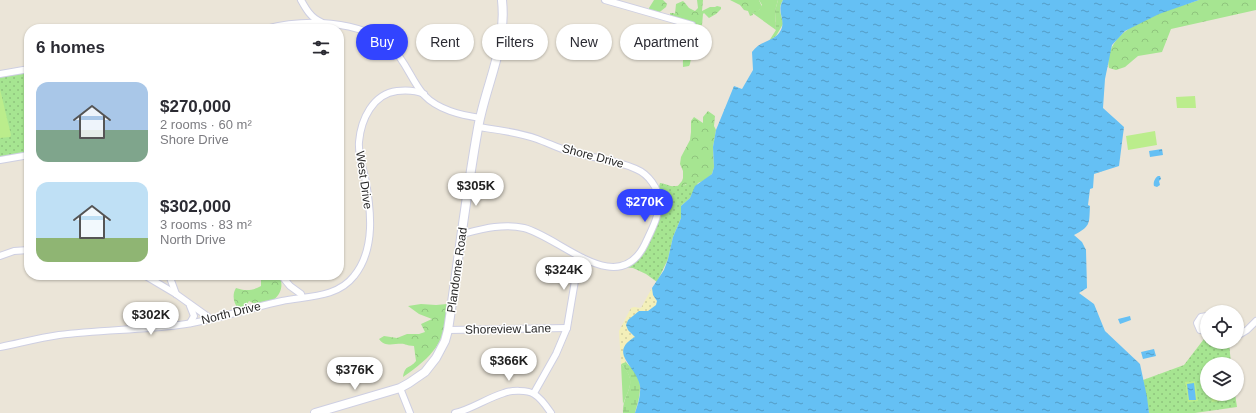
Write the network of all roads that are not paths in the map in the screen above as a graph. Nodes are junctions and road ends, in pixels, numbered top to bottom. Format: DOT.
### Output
graph roads {
  1 [pos="301,0"];
  2 [pos="502,0"];
  3 [pos="605,0"];
  4 [pos="308,12"];
  5 [pos="324,23"];
  6 [pos="304,24"];
  7 [pos="331,24"];
  8 [pos="689,24"];
  9 [pos="344,26"];
  10 [pos="24,70"];
  11 [pos="0,74"];
  12 [pos="413,77"];
  13 [pos="405,90"];
  14 [pos="424,94"];
  15 [pos="480,118"];
  16 [pos="478,127"];
  17 [pos="24,155"];
  18 [pos="0,160"];
  19 [pos="462,234"];
  20 [pos="24,250"];
  21 [pos="0,256"];
  22 [pos="578,257"];
  23 [pos="152,280"];
  24 [pos="171,280"];
  25 [pos="285,280"];
  26 [pos="290,286"];
  27 [pos="176,294"];
  28 [pos="299,298"];
  29 [pos="289,300"];
  30 [pos="190,305"];
  31 [pos="1200,318"];
  32 [pos="211,319"];
  33 [pos="1256,321"];
  34 [pos="190,323"];
  35 [pos="567,328"];
  36 [pos="448,330"];
  37 [pos="1200,330"];
  38 [pos="1244,332"];
  39 [pos="0,347"];
  40 [pos="400,388"];
  41 [pos="534,393"];
  42 [pos="315,413"];
  43 [pos="410,413"];
  44 [pos="455,413"];
  45 [pos="551,413"];
  1 -- 4 [label="street"];
  2 -- 15 [label="main road, Plandome Road"];
  3 -- 8 [label="street"];
  4 -- 5 [label="street"];
  4 -- 6 [label="street"];
  5 -- 6 [label="street"];
  5 -- 7 [label="street"];
  9 -- 12 [label="street"];
  10 -- 11 [label="street"];
  12 -- 13 [label="street"];
  12 -- 14 [label="street"];
  13 -- 14 [label="street, West Drive"];
  13 -- 28 [label="street, West Drive"];
  14 -- 15 [label="street"];
  15 -- 16 [label="main road, Plandome Road"];
  16 -- 19 [label="main road, Plandome Road"];
  16 -- 22 [label="street, Shore Drive"];
  17 -- 18 [label="street"];
  19 -- 22 [label="street, Shore Drive"];
  19 -- 36 [label="main road, Plandome Road"];
  20 -- 21 [label="street"];
  22 -- 35 [label="street"];
  23 -- 27 [label="street"];
  24 -- 27 [label="street"];
  25 -- 26 [label="street"];
  26 -- 28 [label="street"];
  26 -- 29 [label="street"];
  27 -- 30 [label="street"];
  28 -- 29 [label="street, North Drive"];
  29 -- 32 [label="street, North Drive"];
  30 -- 32 [label="street"];
  30 -- 34 [label="street"];
  31 -- 37 [label="street"];
  32 -- 34 [label="street, North Drive"];
  33 -- 38 [label="street"];
  34 -- 39 [label="street, North Drive"];
  35 -- 36 [label="street, Shoreview Lane"];
  35 -- 41 [label="street"];
  36 -- 40 [label="main road, Plandome Road"];
  40 -- 42 [label="main road, Plandome Road"];
  40 -- 43 [label="street"];
  41 -- 44 [label="street"];
  41 -- 45 [label="street"];
}
